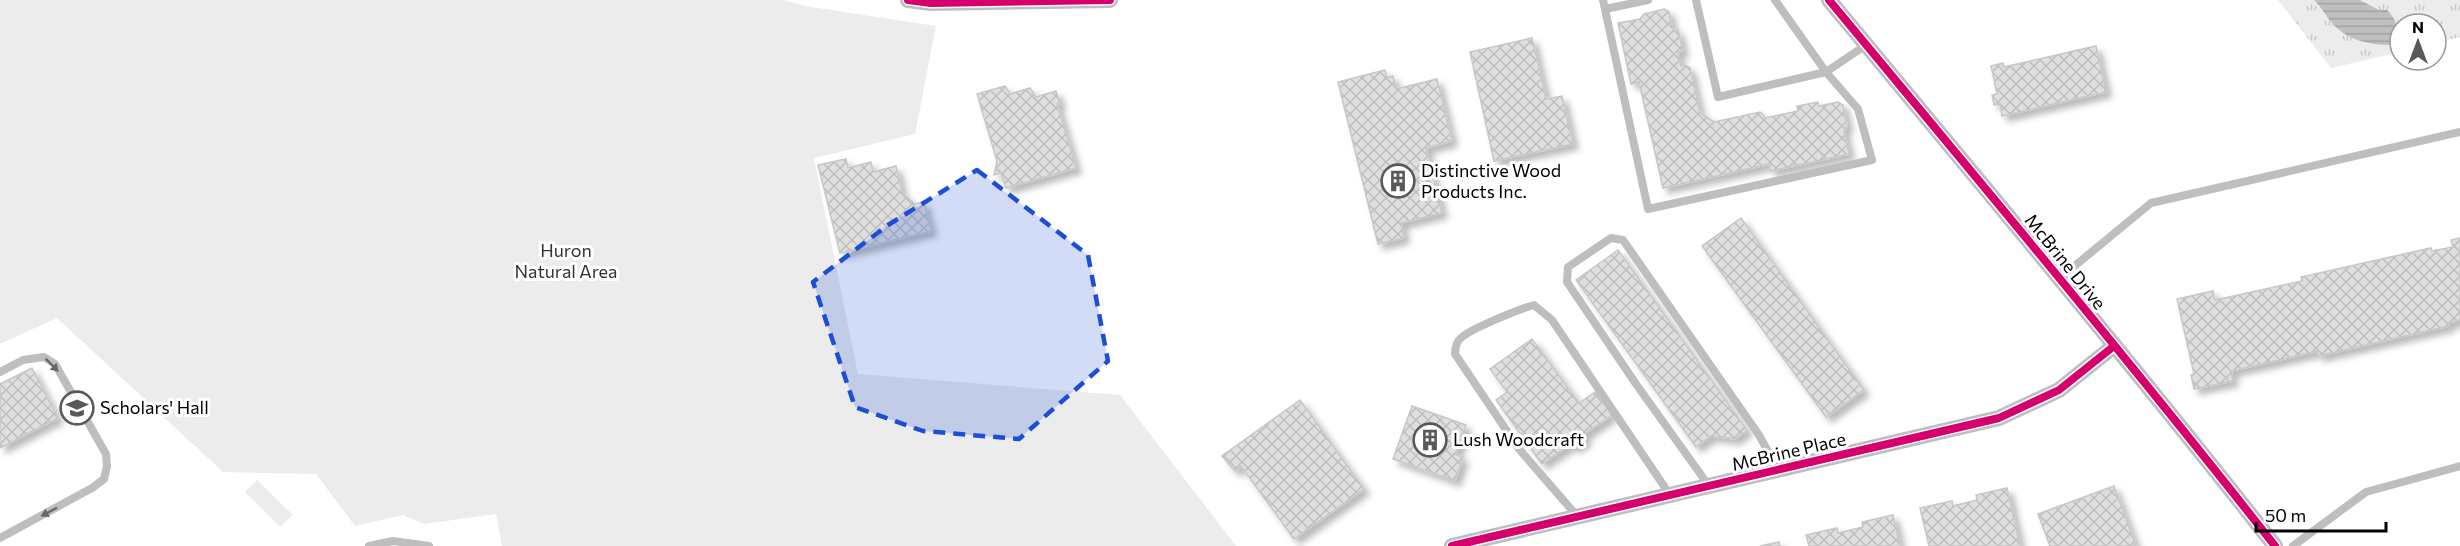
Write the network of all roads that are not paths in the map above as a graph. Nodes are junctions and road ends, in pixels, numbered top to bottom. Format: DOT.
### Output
graph roads {
  1 [pos="908,0"];
  2 [pos="1110,0"];
  3 [pos="1648,0"];
  4 [pos="1696,0"];
  5 [pos="1775,0"];
  6 [pos="1829,0"];
  7 [pos="1604,5"];
  8 [pos="1866,45"];
  9 [pos="1826,72"];
  10 [pos="2460,132"];
  11 [pos="2060,278"];
  12 [pos="2114,346"];
  13 [pos="0,372"];
  14 [pos="2460,466"];
  15 [pos="1778,470"];
  16 [pos="1709,486"];
  17 [pos="1670,495"];
  18 [pos="1578,517"];
  19 [pos="0,538"];
  20 [pos="369,546"];
  21 [pos="429,546"];
  22 [pos="1452,546"];
  23 [pos="2275,546"];
  24 [pos="2293,546"];
  1 -- 2 [label="street"];
  3 -- 7 [label="lane"];
  4 -- 9 [label="lane"];
  5 -- 9 [label="lane"];
  6 -- 8 [label="street, McBrine Drive"];
  7 -- 9 [label="lane"];
  8 -- 9 [label="lane"];
  8 -- 11 [label="street, McBrine Drive"];
  10 -- 11 [label="lane"];
  11 -- 12 [label="street, McBrine Drive"];
  12 -- 15 [label="street, McBrine Place"];
  12 -- 23 [label="street, McBrine Drive"];
  13 -- 19 [label="lane, one-way"];
  14 -- 24 [label="lane"];
  15 -- 16 [label="street, McBrine Place"];
  15 -- 16 [label="lane"];
  16 -- 17 [label="street, McBrine Place"];
  17 -- 18 [label="street, McBrine Place"];
  17 -- 18 [label="lane"];
  18 -- 22 [label="street, McBrine Place"];
  20 -- 21 [label="lane"];
}
